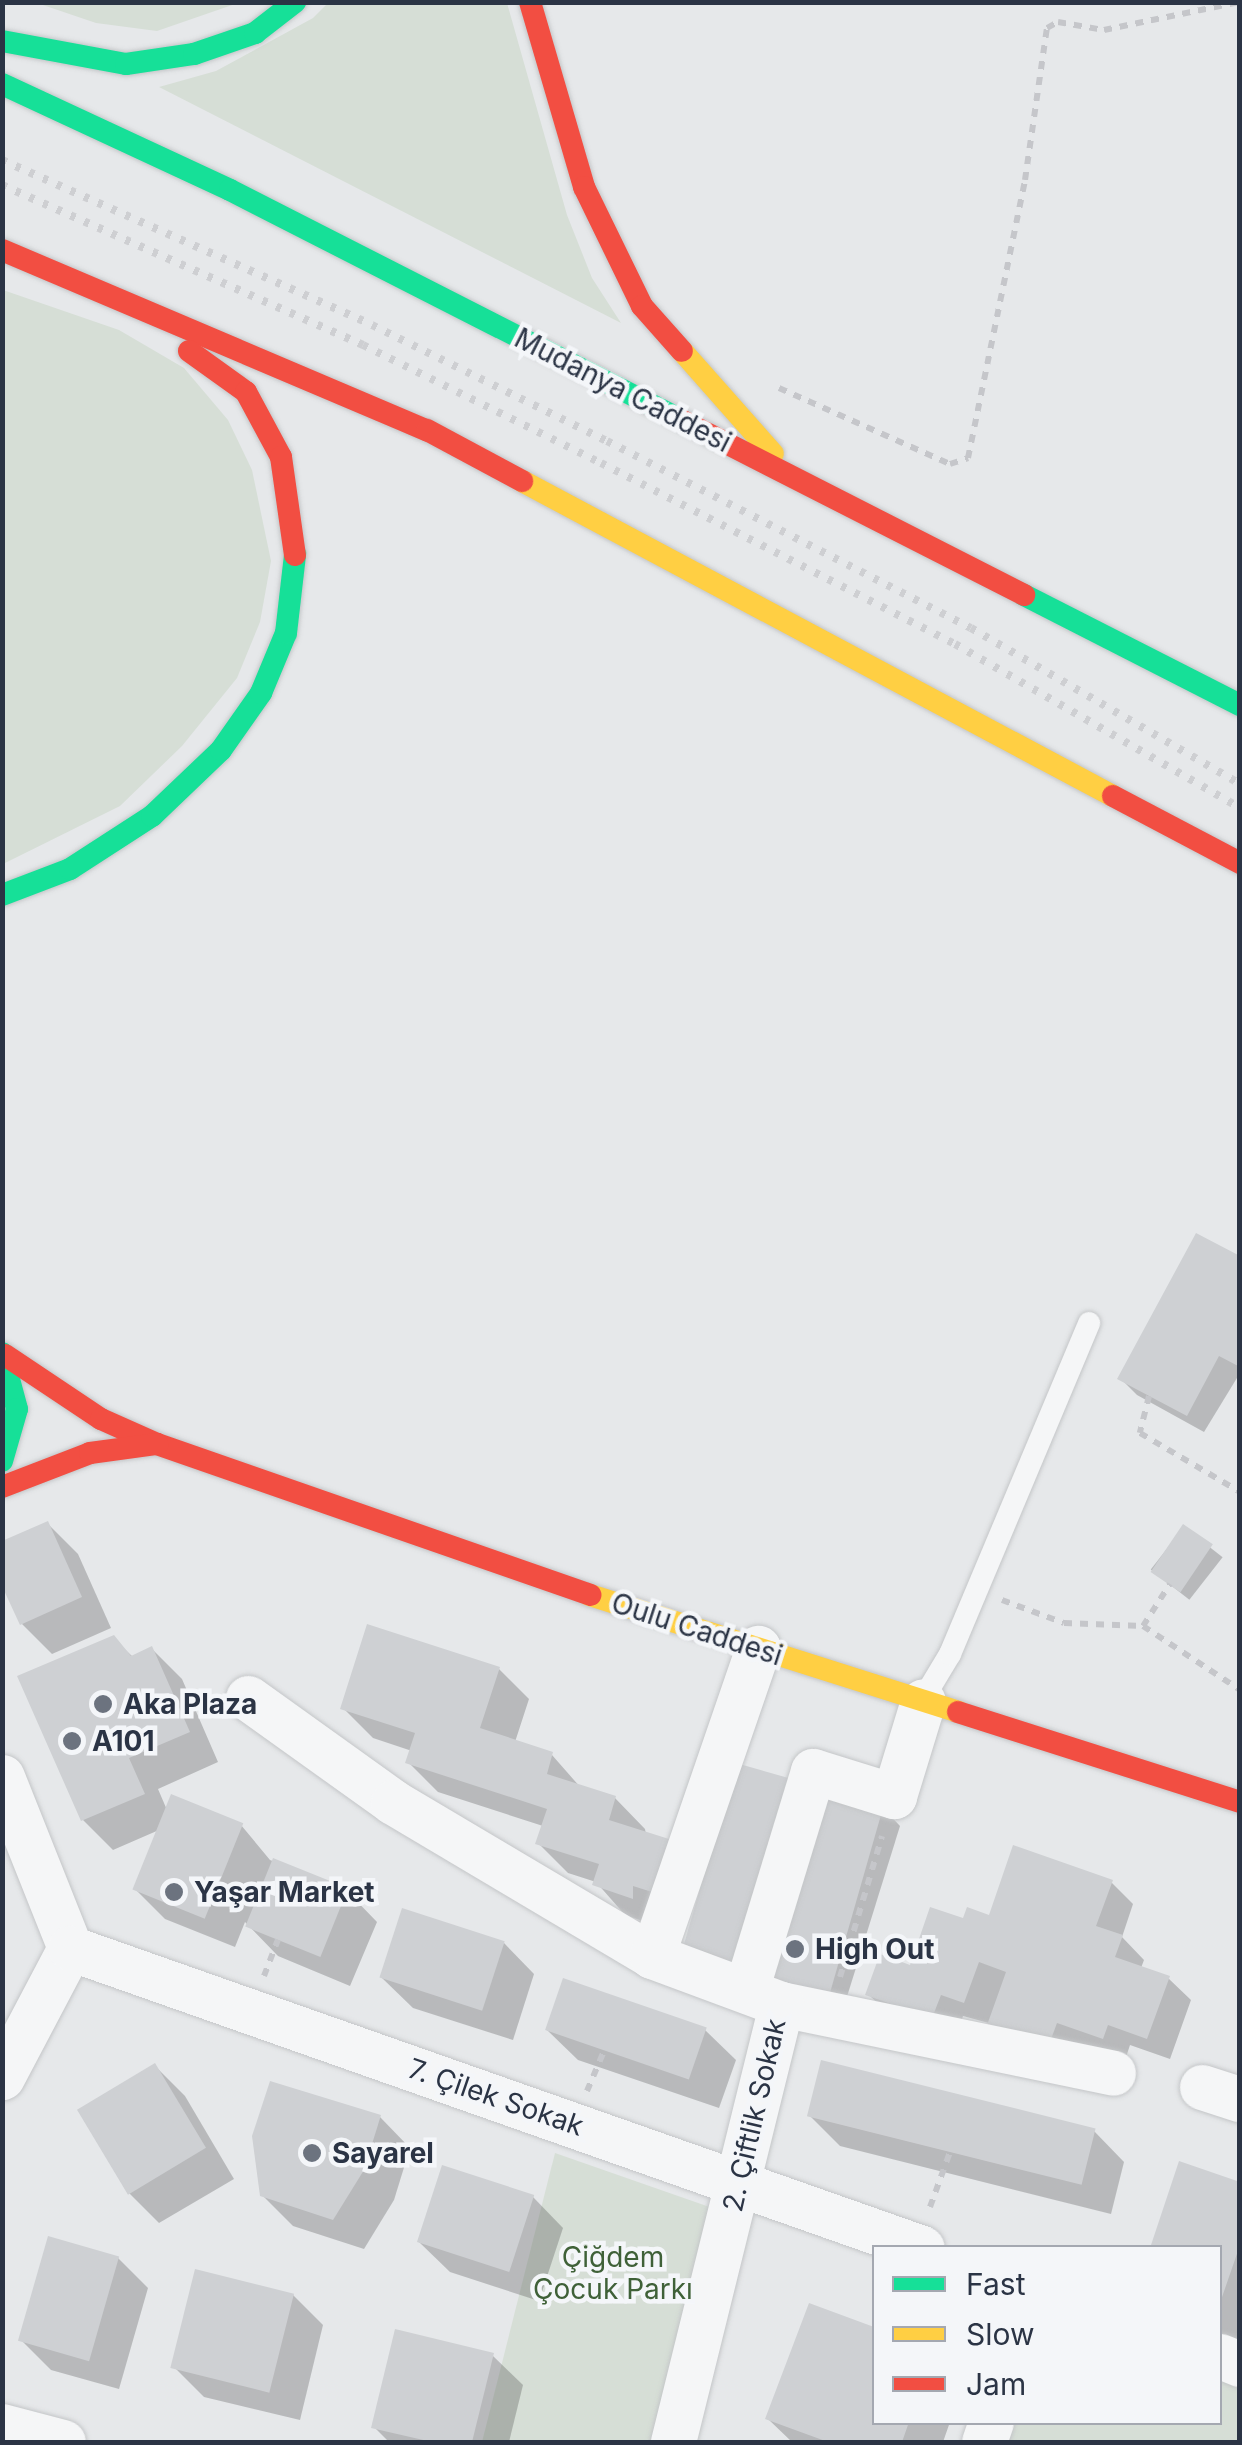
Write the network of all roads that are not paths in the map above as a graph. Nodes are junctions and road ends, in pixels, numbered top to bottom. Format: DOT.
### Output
graph roads {
  1 [pos="295,2"];
  2 [pos="530,2"];
  3 [pos="2,41"];
  4 [pos="2,84"];
  5 [pos="4,251"];
  6 [pos="791,475"];
  7 [pos="1240,705"];
  8 [pos="1240,863"];
  9 [pos="2,895"];
  10 [pos="1089,1323"];
  11 [pos="4,1354"];
  12 [pos="157,1444"];
  13 [pos="2,1461"];
  14 [pos="2,1488"];
  15 [pos="758,1648"];
  16 [pos="248,1698"];
  17 [pos="923,1700"];
  18 [pos="2,1777"];
  19 [pos="1240,1802"];
  20 [pos="70,1948"];
  21 [pos="652,1956"];
  22 [pos="764,1997"];
  23 [pos="1113,2074"];
  24 [pos="2,2077"];
  25 [pos="739,2182"];
  26 [pos="913,2245"];
  27 [pos="2,2426"];
  28 [pos="63,2442"];
  29 [pos="672,2442"];
  1 -- 3 [label="main road"];
  2 -- 6 [label="main road"];
  4 -- 6 [label="main road, Mudanya Caddesi"];
  5 -- 8 [label="main road"];
  5 -- 9 [label="main road"];
  6 -- 7 [label="main road, Mudanya Caddesi"];
  10 -- 17 [label="lane"];
  11 -- 12 [label="main road, Oulu Caddesi"];
  11 -- 13 [label="main road"];
  12 -- 14 [label="main road"];
  12 -- 15 [label="main road, Oulu Caddesi"];
  15 -- 17 [label="main road, Oulu Caddesi"];
  15 -- 21 [label="street"];
  16 -- 21 [label="street, 2. Çiftlik Sokak"];
  17 -- 19 [label="main road, Oulu Caddesi"];
  17 -- 22 [label="street"];
  18 -- 20 [label="street"];
  20 -- 24 [label="street"];
  20 -- 25 [label="street, 7. Çilek Sokak"];
  21 -- 22 [label="street, 2. Çiftlik Sokak"];
  22 -- 23 [label="street"];
  22 -- 25 [label="street, 2. Çiftlik Sokak"];
  25 -- 26 [label="street, 7. Çilek Sokak"];
  25 -- 29 [label="street, 2. Çiftlik Sokak"];
  27 -- 28 [label="street"];
}
